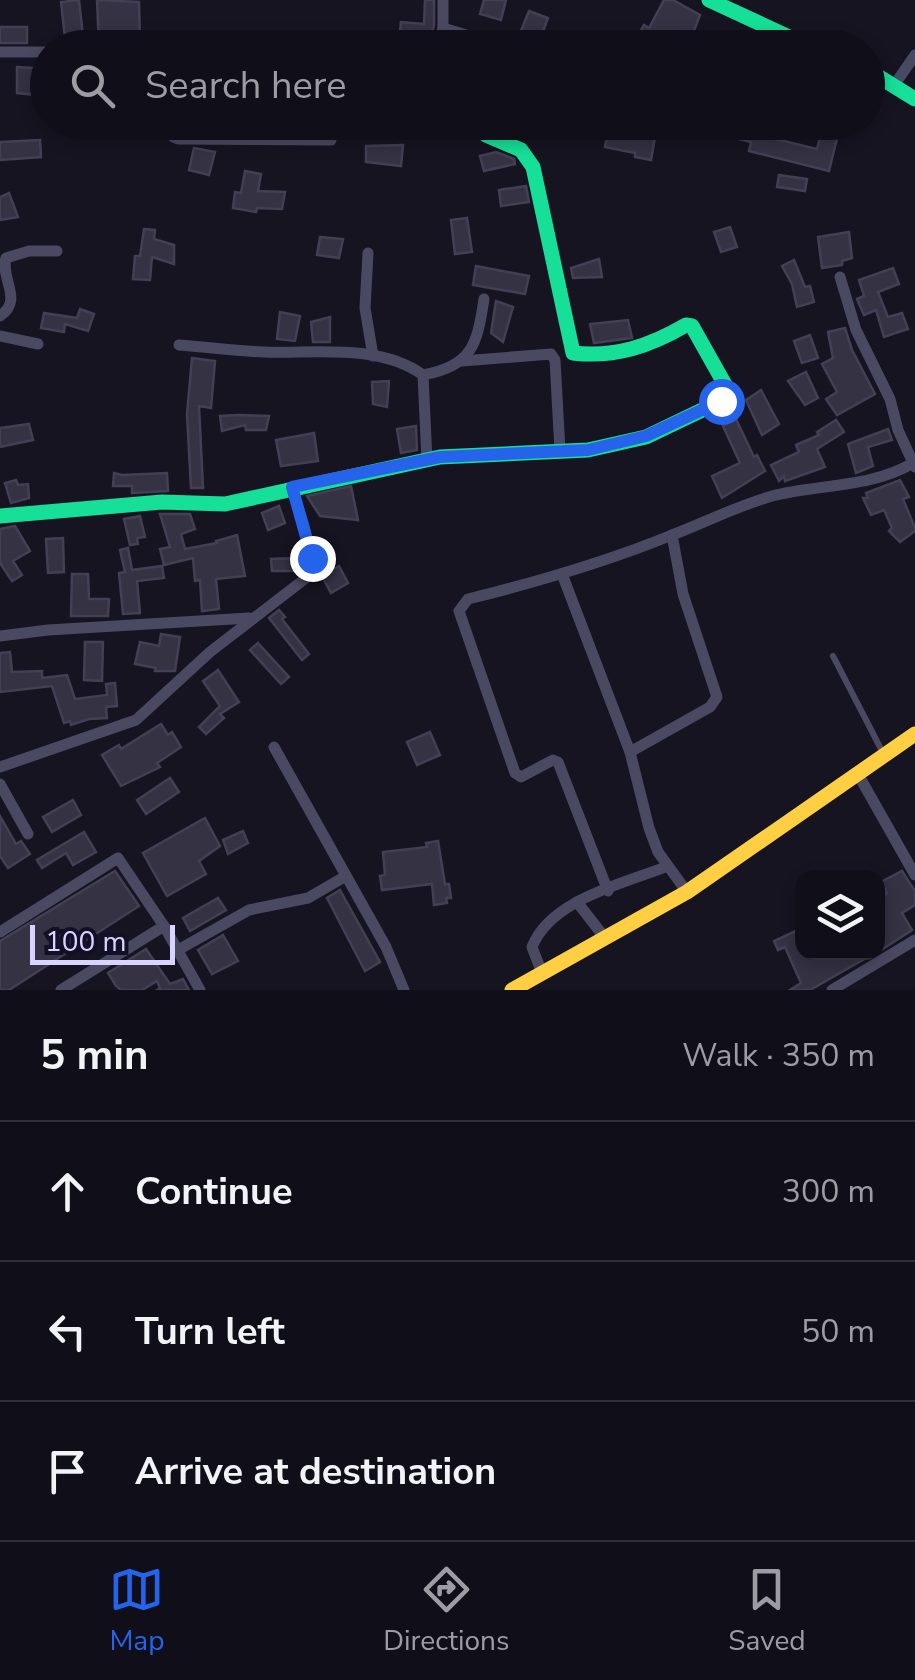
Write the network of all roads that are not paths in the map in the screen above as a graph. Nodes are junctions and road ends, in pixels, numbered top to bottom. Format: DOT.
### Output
graph roads {
  1 [pos="443,0"];
  2 [pos="709,0"];
  3 [pos="443,28"];
  4 [pos="450,30"];
  5 [pos="774,30"];
  6 [pos="0,52"];
  7 [pos="30,52"];
  8 [pos="915,55"];
  9 [pos="885,79"];
  10 [pos="895,84"];
  11 [pos="915,99"];
  12 [pos="498,140"];
  13 [pos="58,251"];
  14 [pos="368,253"];
  15 [pos="3,254"];
  16 [pos="840,277"];
  17 [pos="484,300"];
  18 [pos="0,316"];
  19 [pos="0,336"];
  20 [pos="38,344"];
  21 [pos="179,346"];
  22 [pos="373,356"];
  23 [pos="462,361"];
  24 [pos="423,375"];
  25 [pos="560,451"];
  26 [pos="427,461"];
  27 [pos="914,465"];
  28 [pos="896,473"];
  29 [pos="915,478"];
  30 [pos="292,487"];
  31 [pos="0,516"];
  32 [pos="672,535"];
  33 [pos="562,574"];
  34 [pos="253,618"];
  35 [pos="0,636"];
  36 [pos="833,656"];
  37 [pos="915,734"];
  38 [pos="274,748"];
  39 [pos="630,752"];
  40 [pos="885,756"];
  41 [pos="0,767"];
  42 [pos="858,776"];
  43 [pos="0,784"];
  44 [pos="28,834"];
  45 [pos="668,866"];
  46 [pos="915,875"];
  47 [pos="346,876"];
  48 [pos="608,890"];
  49 [pos="686,892"];
  50 [pos="577,902"];
  51 [pos="164,926"];
  52 [pos="0,932"];
  53 [pos="606,938"];
  54 [pos="915,940"];
  55 [pos="178,950"];
  56 [pos="542,973"];
  57 [pos="61,990"];
  58 [pos="200,990"];
  59 [pos="404,990"];
  60 [pos="512,990"];
  61 [pos="832,990"];
  1 -- 3 [label="street"];
  2 -- 5 [label="main road"];
  3 -- 4 [label="street"];
  6 -- 7 [label="street"];
  8 -- 10 [label="street"];
  9 -- 10 [label="main road"];
  10 -- 11 [label="main road"];
  12 -- 25 [label="main road"];
  13 -- 15 [label="street"];
  14 -- 22 [label="street"];
  15 -- 18 [label="street"];
  16 -- 27 [label="street"];
  17 -- 23 [label="street"];
  19 -- 20 [label="street"];
  21 -- 22 [label="street"];
  22 -- 24 [label="street"];
  23 -- 24 [label="street"];
  23 -- 25 [label="street"];
  24 -- 26 [label="street"];
  25 -- 26 [label="main road"];
  26 -- 30 [label="main road"];
  27 -- 28 [label="street"];
  28 -- 29 [label="street"];
  28 -- 32 [label="street"];
  30 -- 31 [label="main road"];
  30 -- 34 [label="street"];
  32 -- 33 [label="street"];
  32 -- 39 [label="street"];
  33 -- 39 [label="street"];
  33 -- 48 [label="street"];
  34 -- 35 [label="street"];
  34 -- 41 [label="street"];
  36 -- 40 [label="lane"];
  37 -- 40 [label="main road"];
  38 -- 47 [label="street"];
  39 -- 45 [label="street"];
  40 -- 42 [label="main road"];
  42 -- 46 [label="street"];
  42 -- 49 [label="main road"];
  43 -- 44 [label="street"];
  45 -- 48 [label="street"];
  45 -- 49 [label="street"];
  47 -- 55 [label="street"];
  47 -- 59 [label="street"];
  48 -- 50 [label="street"];
  49 -- 53 [label="main road"];
  50 -- 53 [label="street"];
  50 -- 56 [label="street"];
  51 -- 52 [label="street"];
  51 -- 55 [label="street"];
  51 -- 57 [label="street"];
  53 -- 56 [label="main road"];
  54 -- 61 [label="street"];
  55 -- 58 [label="street"];
  56 -- 60 [label="main road"];
}
